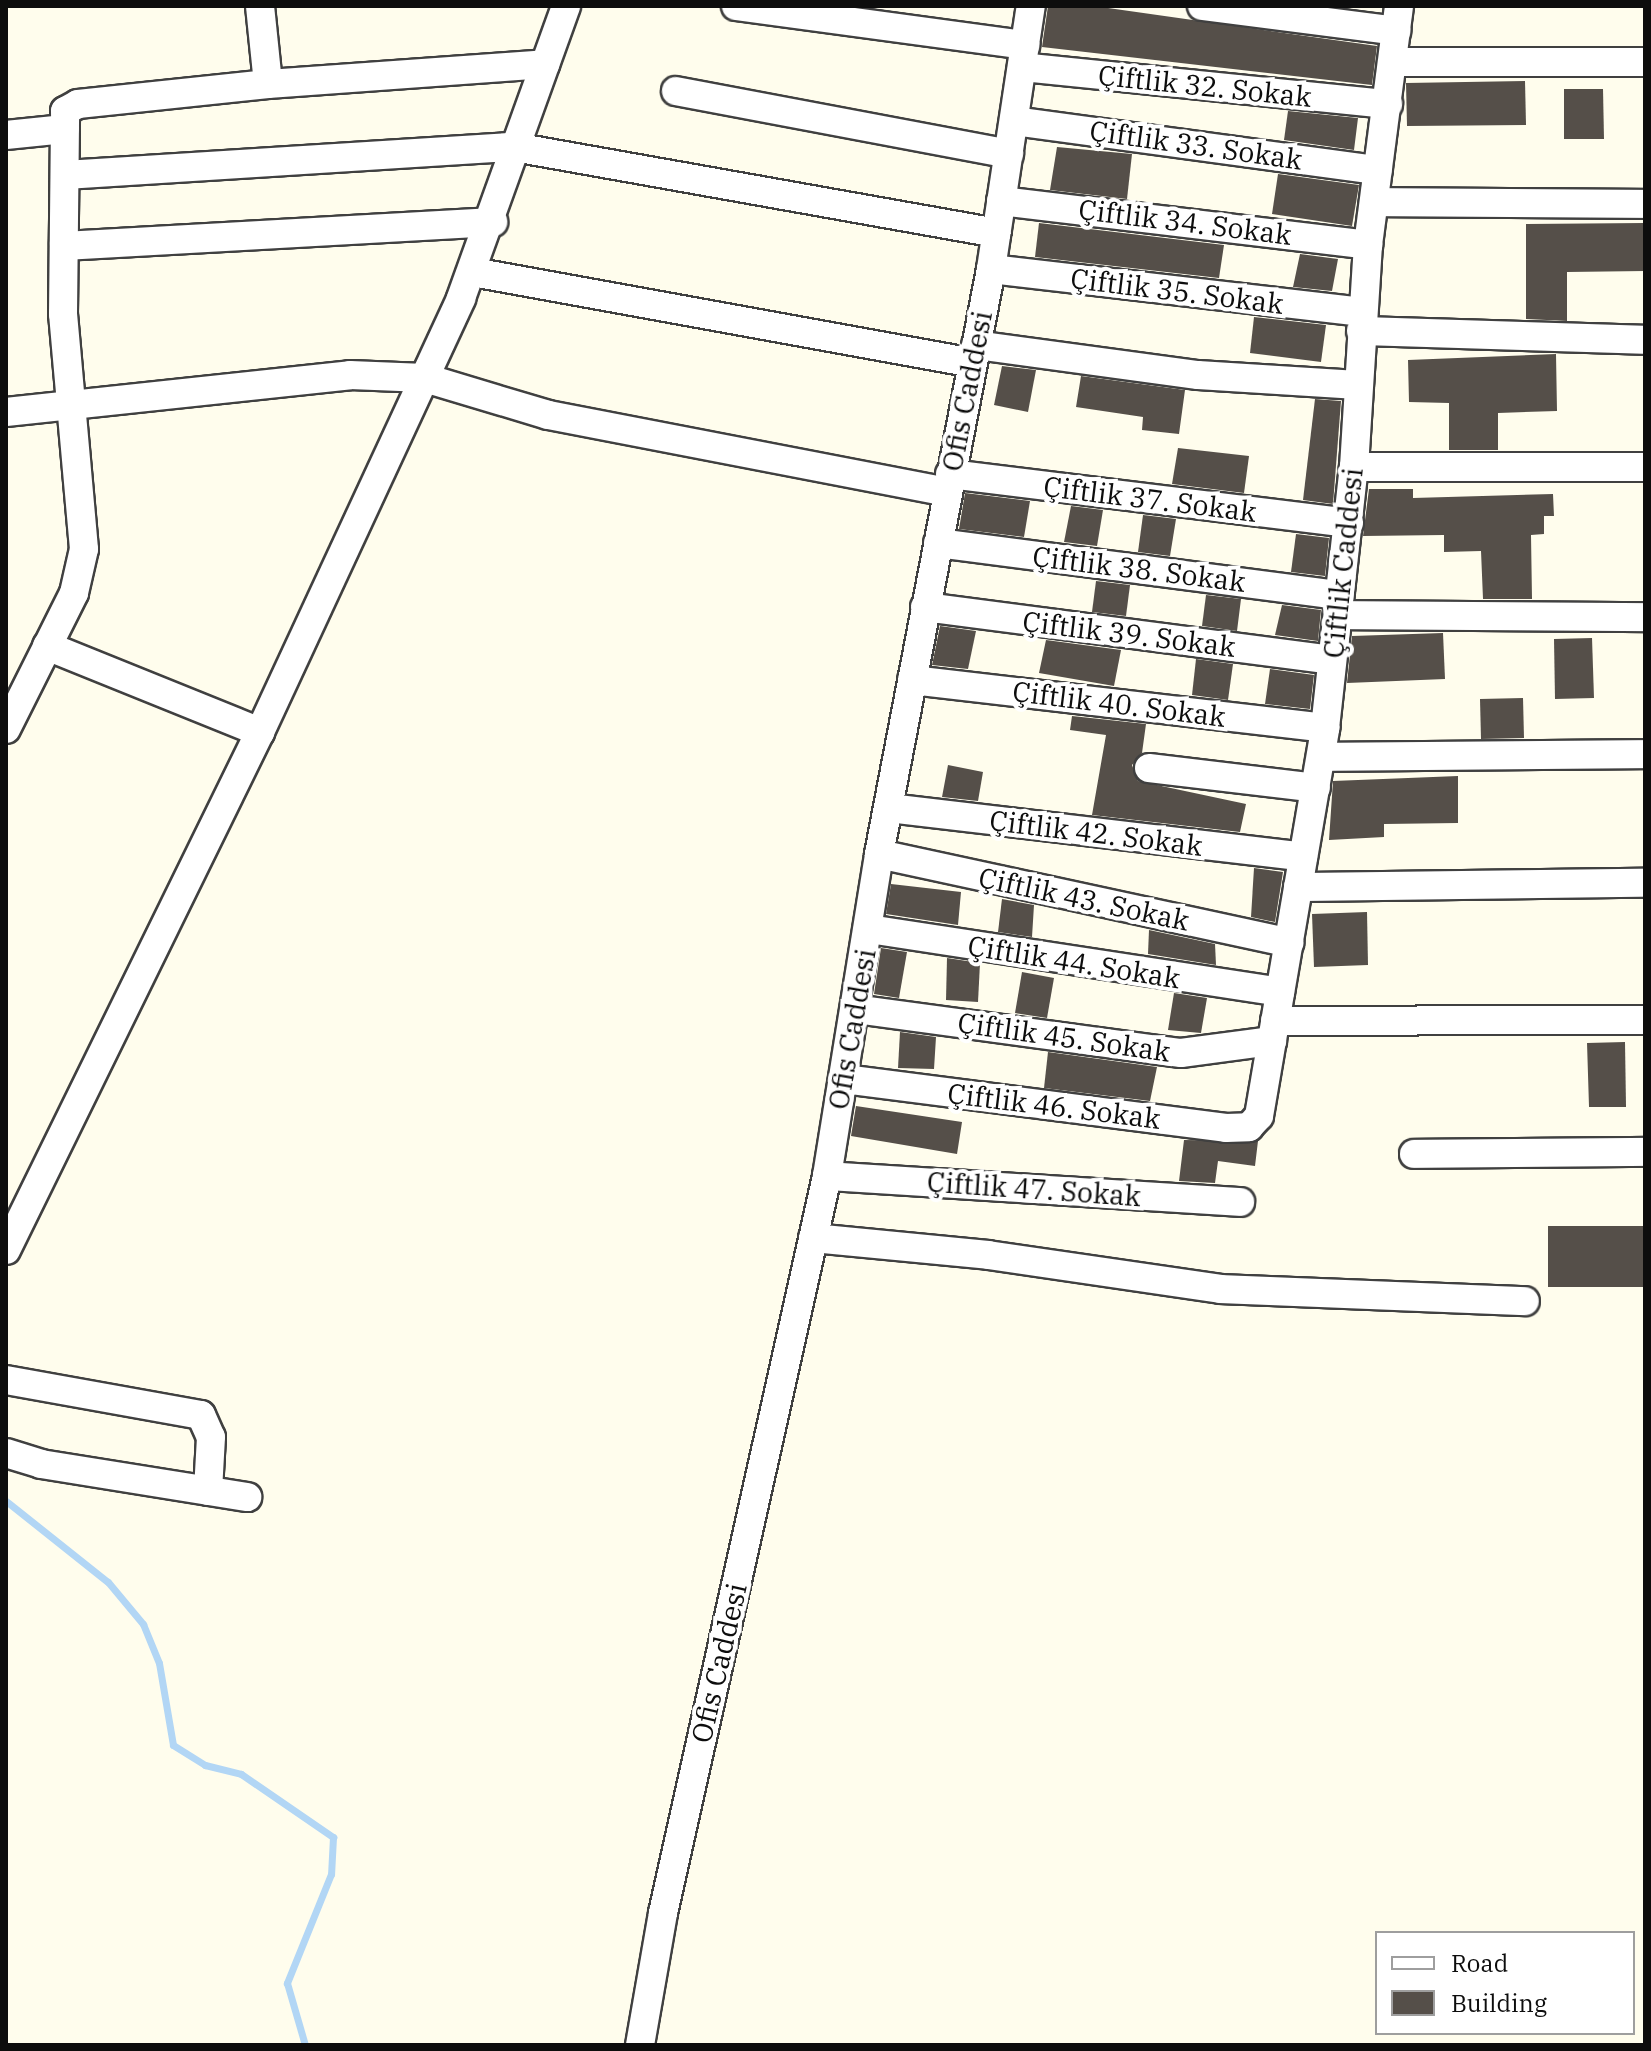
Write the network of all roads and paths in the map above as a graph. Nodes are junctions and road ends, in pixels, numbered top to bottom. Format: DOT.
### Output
graph roads {
  1 [pos="260,6"];
  2 [pos="566,6"];
  3 [pos="736,6"];
  4 [pos="1031,6"];
  5 [pos="1202,6"];
  6 [pos="1398,18"];
  7 [pos="1024,56"];
  8 [pos="1393,62"];
  9 [pos="1645,62"];
  10 [pos="545,64"];
  11 [pos="268,84"];
  12 [pos="676,91"];
  13 [pos="1388,104"];
  14 [pos="1014,121"];
  15 [pos="65,129"];
  16 [pos="6,135"];
  17 [pos="514,147"];
  18 [pos="1009,154"];
  19 [pos="1378,170"];
  20 [pos="65,175"];
  21 [pos="1001,201"];
  22 [pos="1374,202"];
  23 [pos="1645,204"];
  24 [pos="493,222"];
  25 [pos="996,233"];
  26 [pos="1368,245"];
  27 [pos="64,246"];
  28 [pos="991,269"];
  29 [pos="473,272"];
  30 [pos="1362,321"];
  31 [pos="1645,340"];
  32 [pos="974,354"];
  33 [pos="425,378"];
  34 [pos="1358,385"];
  35 [pos="70,405"];
  36 [pos="6,412"];
  37 [pos="1354,467"];
  38 [pos="1645,467"];
  39 [pos="949,483"];
  40 [pos="1349,523"];
  41 [pos="938,543"];
  42 [pos="1338,605"];
  43 [pos="925,607"];
  44 [pos="1645,617"];
  45 [pos="47,646"];
  46 [pos="1332,660"];
  47 [pos="912,680"];
  48 [pos="1325,728"];
  49 [pos="6,729"];
  50 [pos="260,732"];
  51 [pos="1645,754"];
  52 [pos="1321,757"];
  53 [pos="1149,768"];
  54 [pos="1316,788"];
  55 [pos="889,808"];
  56 [pos="879,854"];
  57 [pos="1303,857"];
  58 [pos="1645,883"];
  59 [pos="1298,887"];
  60 [pos="869,929"];
  61 [pos="1289,943"];
  62 [pos="1280,992"];
  63 [pos="855,1009"];
  64 [pos="1645,1020"];
  65 [pos="1274,1031"];
  66 [pos="844,1079"];
  67 [pos="1259,1116"];
  68 [pos="1645,1152"];
  69 [pos="1414,1154"];
  70 [pos="827,1176"];
  71 [pos="1240,1202"];
  72 [pos="813,1238"];
  73 [pos="6,1250"];
  74 [pos="1525,1301"];
  75 [pos="6,1380"];
  76 [pos="6,1453"];
  77 [pos="208,1491"];
  78 [pos="247,1497"];
  79 [pos="640,2045"];
  1 -- 11 [label="street"];
  2 -- 10 [label="street"];
  3 -- 7 [label="street, Çiftlik 32. Sokak"];
  4 -- 7 [label="street, Ofis Caddesi"];
  5 -- 6 [label="street"];
  6 -- 8 [label="street, Çiftlik Caddesi"];
  7 -- 13 [label="street, Çiftlik 32. Sokak"];
  7 -- 14 [label="street, Ofis Caddesi"];
  8 -- 9 [label="street"];
  8 -- 13 [label="street, Çiftlik Caddesi"];
  10 -- 11 [label="street"];
  10 -- 17 [label="street"];
  11 -- 15 [label="street"];
  12 -- 18 [label="street"];
  13 -- 19 [label="street, Çiftlik Caddesi"];
  14 -- 18 [label="street, Ofis Caddesi"];
  14 -- 19 [label="street, Çiftlik 33. Sokak"];
  15 -- 16 [label="street"];
  15 -- 20 [label="street"];
  17 -- 20 [label="street"];
  17 -- 24 [label="street"];
  17 -- 25 [label="street"];
  18 -- 21 [label="street, Ofis Caddesi"];
  19 -- 22 [label="street, Çiftlik Caddesi"];
  20 -- 27 [label="street"];
  21 -- 25 [label="street, Ofis Caddesi"];
  21 -- 26 [label="street, Çiftlik 34. Sokak"];
  22 -- 23 [label="street"];
  22 -- 26 [label="street, Çiftlik Caddesi"];
  24 -- 27 [label="street"];
  24 -- 29 [label="street"];
  25 -- 28 [label="street, Ofis Caddesi"];
  26 -- 30 [label="street, Çiftlik Caddesi"];
  27 -- 35 [label="street"];
  28 -- 30 [label="street, Çiftlik 35. Sokak"];
  28 -- 32 [label="street, Ofis Caddesi"];
  29 -- 32 [label="street"];
  29 -- 33 [label="street"];
  30 -- 31 [label="street, Çiftlik 35. Sokak"];
  30 -- 34 [label="street, Çiftlik Caddesi"];
  32 -- 34 [label="street"];
  32 -- 39 [label="street, Ofis Caddesi"];
  33 -- 35 [label="street, Çiftlik 37. Sokak"];
  33 -- 39 [label="street, Çiftlik 37. Sokak"];
  33 -- 50 [label="street"];
  34 -- 37 [label="street, Çiftlik Caddesi"];
  35 -- 36 [label="street, Çiftlik 37. Sokak"];
  35 -- 45 [label="street"];
  37 -- 38 [label="street"];
  37 -- 40 [label="street, Çiftlik Caddesi"];
  39 -- 40 [label="street, Çiftlik 37. Sokak"];
  39 -- 41 [label="street, Ofis Caddesi"];
  40 -- 42 [label="street, Çiftlik Caddesi"];
  41 -- 42 [label="street, Çiftlik 38. Sokak"];
  41 -- 43 [label="street, Ofis Caddesi"];
  42 -- 44 [label="street, Çiftlik 38. Sokak"];
  42 -- 46 [label="street, Çiftlik Caddesi"];
  43 -- 46 [label="street, Çiftlik 39. Sokak"];
  43 -- 47 [label="street, Ofis Caddesi"];
  45 -- 49 [label="street"];
  45 -- 50 [label="street"];
  46 -- 48 [label="street, Çiftlik Caddesi"];
  47 -- 48 [label="street, Çiftlik 40. Sokak"];
  47 -- 55 [label="street, Ofis Caddesi"];
  48 -- 52 [label="street, Çiftlik Caddesi"];
  50 -- 73 [label="street"];
  51 -- 52 [label="street"];
  52 -- 54 [label="street, Çiftlik Caddesi"];
  53 -- 54 [label="street"];
  54 -- 57 [label="street, Çiftlik Caddesi"];
  55 -- 56 [label="street, Ofis Caddesi"];
  55 -- 57 [label="street, Çiftlik 42. Sokak"];
  56 -- 60 [label="street, Ofis Caddesi"];
  56 -- 61 [label="street, Çiftlik 43. Sokak"];
  57 -- 59 [label="street, Çiftlik Caddesi"];
  58 -- 59 [label="street"];
  59 -- 61 [label="street, Çiftlik Caddesi"];
  60 -- 62 [label="street, Çiftlik 44. Sokak"];
  60 -- 63 [label="street, Ofis Caddesi"];
  61 -- 62 [label="street, Çiftlik Caddesi"];
  62 -- 65 [label="street, Çiftlik Caddesi"];
  63 -- 65 [label="street, Çiftlik 45. Sokak"];
  63 -- 66 [label="street, Ofis Caddesi"];
  64 -- 65 [label="street, Çiftlik 45. Sokak"];
  65 -- 67 [label="street, Çiftlik Caddesi"];
  66 -- 67 [label="street, Çiftlik 46. Sokak"];
  66 -- 70 [label="street, Ofis Caddesi"];
  68 -- 69 [label="street"];
  70 -- 71 [label="street, Çiftlik 47. Sokak"];
  70 -- 72 [label="street, Ofis Caddesi"];
  72 -- 74 [label="street"];
  72 -- 79 [label="street, Ofis Caddesi"];
  75 -- 77 [label="street"];
  76 -- 77 [label="street"];
  77 -- 78 [label="street"];
}
